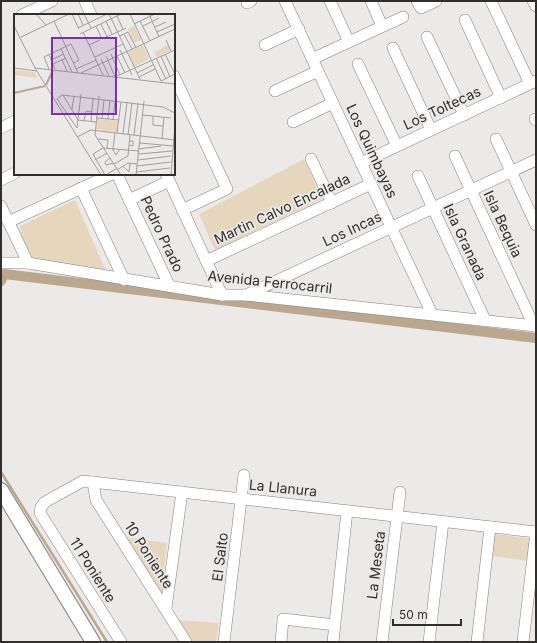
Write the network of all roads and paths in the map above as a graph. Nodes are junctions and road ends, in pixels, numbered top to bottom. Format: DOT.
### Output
graph roads {
  1 [pos="52,1"];
  2 [pos="85,1"];
  3 [pos="286,1"];
  4 [pos="330,1"];
  5 [pos="371,1"];
  6 [pos="436,1"];
  7 [pos="491,1"];
  8 [pos="534,1"];
  9 [pos="419,5"];
  10 [pos="536,6"];
  11 [pos="24,14"];
  12 [pos="91,14"];
  13 [pos="403,17"];
  14 [pos="465,20"];
  15 [pos="382,26"];
  16 [pos="299,29"];
  17 [pos="428,37"];
  18 [pos="349,42"];
  19 [pos="265,45"];
  20 [pos="393,48"];
  21 [pos="312,59"];
  22 [pos="358,64"];
  23 [pos="318,71"];
  24 [pos="175,78"];
  25 [pos="533,83"];
  26 [pos="275,91"];
  27 [pos="501,98"];
  28 [pos="333,103"];
  29 [pos="464,115"];
  30 [pos="14,122"];
  31 [pos="293,122"];
  32 [pos="1,128"];
  33 [pos="431,130"];
  34 [pos="496,139"];
  35 [pos="397,146"];
  36 [pos="455,156"];
  37 [pos="311,159"];
  38 [pos="536,160"];
  39 [pos="361,163"];
  40 [pos="511,172"];
  41 [pos="14,174"];
  42 [pos="110,175"];
  43 [pos="117,175"];
  44 [pos="418,176"];
  45 [pos="167,178"];
  46 [pos="1,180"];
  47 [pos="371,184"];
  48 [pos="81,188"];
  49 [pos="471,191"];
  50 [pos="129,200"];
  51 [pos="332,203"];
  52 [pos="1,206"];
  53 [pos="433,208"];
  54 [pos="182,210"];
  55 [pos="8,222"];
  56 [pos="536,225"];
  57 [pos="392,228"];
  58 [pos="206,261"];
  59 [pos="1,263"];
  60 [pos="28,263"];
  61 [pos="124,280"];
  62 [pos="169,285"];
  63 [pos="222,295"];
  64 [pos="246,295"];
  65 [pos="432,314"];
  66 [pos="485,320"];
  67 [pos="535,326"];
  68 [pos="244,475"];
  69 [pos="93,482"];
  70 [pos="1,490"];
  71 [pos="182,492"];
  72 [pos="400,492"];
  73 [pos="242,499"];
  74 [pos="347,511"];
  75 [pos="40,513"];
  76 [pos="397,516"];
  77 [pos="443,522"];
  78 [pos="490,527"];
  79 [pos="536,532"];
  80 [pos="166,608"];
  81 [pos="335,625"];
  82 [pos="93,642"];
  83 [pos="121,642"];
  84 [pos="186,642"];
  85 [pos="224,642"];
  86 [pos="281,642"];
  87 [pos="333,642"];
  88 [pos="382,642"];
  89 [pos="429,642"];
  90 [pos="477,642"];
  91 [pos="524,642"];
  1 -- 11 [label="street"];
  2 -- 12 [label="street"];
  3 -- 16 [label="street, Los Quimbayas"];
  4 -- 18 [label="street"];
  5 -- 15 [label="street"];
  6 -- 9 [label="street"];
  7 -- 25 [label="street"];
  8 -- 10 [label="street"];
  13 -- 15 [label="street"];
  14 -- 27 [label="street"];
  15 -- 18 [label="street"];
  16 -- 19 [label="street"];
  16 -- 21 [label="street, Los Quimbayas"];
  17 -- 29 [label="street"];
  18 -- 21 [label="street"];
  20 -- 33 [label="street"];
  21 -- 23 [label="street, Los Quimbayas"];
  22 -- 35 [label="street"];
  23 -- 26 [label="street"];
  23 -- 28 [label="street, Los Quimbayas"];
  24 -- 54 [label="street"];
  25 -- 27 [label="street, Los Toltecas"];
  27 -- 29 [label="street, Los Toltecas"];
  28 -- 31 [label="street"];
  28 -- 39 [label="street, Los Quimbayas"];
  29 -- 33 [label="street, Los Toltecas"];
  30 -- 32 [label="street"];
  33 -- 35 [label="street, Los Toltecas"];
  34 -- 40 [label="street"];
  35 -- 39 [label="street, Los Toltecas"];
  36 -- 49 [label="street, Isla Bequia"];
  37 -- 51 [label="street"];
  38 -- 40 [label="street, Los Incas"];
  39 -- 47 [label="street, Los Quimbayas"];
  40 -- 49 [label="street, Los Incas"];
  40 -- 56 [label="street"];
  41 -- 46 [label="street"];
  42 -- 48 [label="street"];
  43 -- 50 [label="street, Pedro Prado"];
  44 -- 53 [label="street, Isla Granada"];
  45 -- 50 [label="street"];
  45 -- 54 [label="street"];
  47 -- 51 [label="street, Martin Calvo Encalada"];
  47 -- 57 [label="street, Los Quimbayas"];
  48 -- 55 [label="street"];
  48 -- 61 [label="street"];
  49 -- 53 [label="street, Los Incas"];
  49 -- 67 [label="street, Isla Bequia"];
  50 -- 62 [label="street, Pedro Prado"];
  51 -- 58 [label="street, Martin Calvo Encalada"];
  52 -- 55 [label="street"];
  53 -- 57 [label="street, Los Incas"];
  53 -- 66 [label="street, Isla Granada"];
  54 -- 58 [label="street"];
  55 -- 60 [label="street"];
  57 -- 64 [label="street, Los Incas"];
  57 -- 65 [label="street, Los Quimbayas"];
  58 -- 63 [label="street"];
  59 -- 60 [label="street, Avenida Ferrocarril"];
  60 -- 61 [label="street, Avenida Ferrocarril"];
  61 -- 62 [label="street, Avenida Ferrocarril"];
  62 -- 63 [label="street, Avenida Ferrocarril"];
  63 -- 64 [label="street, Avenida Ferrocarril"];
  64 -- 65 [label="street, Avenida Ferrocarril"];
  65 -- 66 [label="street, Avenida Ferrocarril"];
  66 -- 67 [label="street, Avenida Ferrocarril"];
  68 -- 73 [label="street, El Salto"];
  69 -- 71 [label="street, La Llanura"];
  69 -- 75 [label="street, La Llanura"];
  69 -- 80 [label="street, 10 Poniente"];
  70 -- 82 [label="main road"];
  71 -- 73 [label="street, La Llanura"];
  71 -- 80 [label="street"];
  72 -- 76 [label="street, La Meseta"];
  73 -- 74 [label="street, La Llanura"];
  73 -- 85 [label="street, El Salto"];
  74 -- 76 [label="street, La Llanura"];
  74 -- 81 [label="street"];
  75 -- 83 [label="street, 11 Poniente"];
  76 -- 77 [label="street, La Llanura"];
  76 -- 88 [label="street, La Meseta"];
  77 -- 78 [label="street, La Llanura"];
  77 -- 89 [label="street"];
  78 -- 79 [label="street, La Llanura"];
  78 -- 90 [label="street"];
  79 -- 91 [label="street"];
  80 -- 84 [label="street, 10 Poniente"];
  81 -- 86 [label="street"];
  81 -- 87 [label="street"];
}
